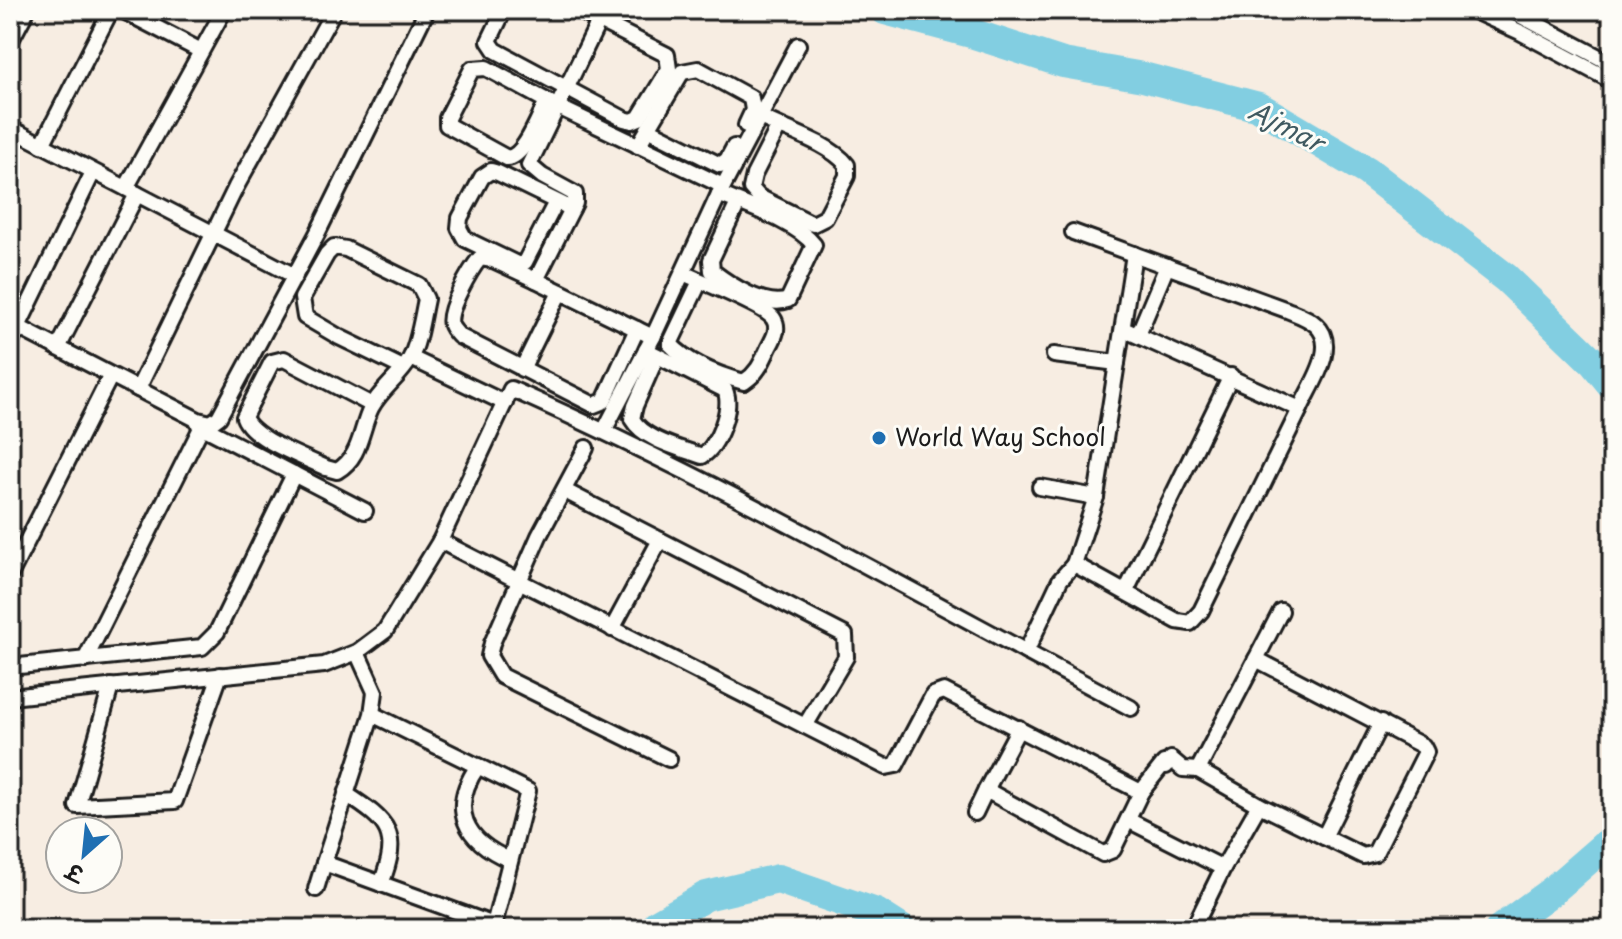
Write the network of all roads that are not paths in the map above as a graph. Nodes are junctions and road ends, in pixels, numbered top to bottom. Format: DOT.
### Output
graph roads {
  1 [pos="27,10"];
  2 [pos="111,10"];
  3 [pos="122,10"];
  4 [pos="224,10"];
  5 [pos="334,10"];
  6 [pos="427,10"];
  7 [pos="504,10"];
  8 [pos="578,10"];
  9 [pos="1472,10"];
  10 [pos="1510,10"];
  11 [pos="599,21"];
  12 [pos="1523,25"];
  13 [pos="10,42"];
  14 [pos="798,45"];
  15 [pos="201,51"];
  16 [pos="1612,64"];
  17 [pos="1612,81"];
  18 [pos="565,89"];
  19 [pos="552,104"];
  20 [pos="760,117"];
  21 [pos="779,126"];
  22 [pos="10,129"];
  23 [pos="648,129"];
  24 [pos="42,145"];
  25 [pos="638,146"];
  26 [pos="93,172"];
  27 [pos="721,190"];
  28 [pos="132,191"];
  29 [pos="556,202"];
  30 [pos="738,203"];
  31 [pos="572,209"];
  32 [pos="1073,232"];
  33 [pos="213,234"];
  34 [pos="1134,254"];
  35 [pos="1167,266"];
  36 [pos="683,273"];
  37 [pos="295,276"];
  38 [pos="536,280"];
  39 [pos="700,281"];
  40 [pos="560,292"];
  41 [pos="637,329"];
  42 [pos="1123,329"];
  43 [pos="13,330"];
  44 [pos="1138,335"];
  45 [pos="652,347"];
  46 [pos="58,348"];
  47 [pos="1054,355"];
  48 [pos="407,363"];
  49 [pos="1117,363"];
  50 [pos="522,369"];
  51 [pos="1231,376"];
  52 [pos="109,379"];
  53 [pos="138,389"];
  54 [pos="505,403"];
  55 [pos="372,405"];
  56 [pos="1300,409"];
  57 [pos="202,426"];
  58 [pos="604,431"];
  59 [pos="586,448"];
  60 [pos="294,474"];
  61 [pos="1040,487"];
  62 [pos="565,491"];
  63 [pos="1096,497"];
  64 [pos="365,511"];
  65 [pos="660,540"];
  66 [pos="440,541"];
  67 [pos="1074,564"];
  68 [pos="10,575"];
  69 [pos="520,582"];
  70 [pos="1126,591"];
  71 [pos="1281,611"];
  72 [pos="612,629"];
  73 [pos="357,652"];
  74 [pos="1026,652"];
  75 [pos="1256,659"];
  76 [pos="85,660"];
  77 [pos="10,667"];
  78 [pos="220,675"];
  79 [pos="111,686"];
  80 [pos="10,697"];
  81 [pos="1131,708"];
  82 [pos="372,714"];
  83 [pos="1381,723"];
  84 [pos="805,726"];
  85 [pos="1019,728"];
  86 [pos="669,759"];
  87 [pos="478,766"];
  88 [pos="1198,770"];
  89 [pos="986,790"];
  90 [pos="1141,792"];
  91 [pos="346,794"];
  92 [pos="1259,805"];
  93 [pos="975,813"];
  94 [pos="1128,820"];
  95 [pos="1324,837"];
  96 [pos="510,860"];
  97 [pos="324,863"];
  98 [pos="1223,868"];
  99 [pos="381,884"];
  100 [pos="316,889"];
  101 [pos="493,927"];
  102 [pos="1193,929"];
  1 -- 13 [label="street"];
  2 -- 24 [label="street"];
  3 -- 15 [label="street"];
  4 -- 15 [label="street"];
  5 -- 33 [label="street"];
  6 -- 37 [label="street"];
  7 -- 18 [label="street"];
  8 -- 11 [label="street"];
  9 -- 12 [label="street"];
  10 -- 12 [label="street"];
  11 -- 18 [label="street"];
  11 -- 18 [label="street"];
  12 -- 16 [label="street"];
  12 -- 17 [label="street"];
  14 -- 20 [label="street"];
  15 -- 28 [label="street"];
  18 -- 19 [label="street"];
  19 -- 19 [label="street"];
  19 -- 25 [label="street"];
  19 -- 31 [label="street"];
  20 -- 21 [label="street"];
  20 -- 27 [label="street"];
  21 -- 21 [label="street"];
  22 -- 24 [label="street"];
  23 -- 23 [label="street"];
  23 -- 25 [label="street"];
  24 -- 26 [label="street"];
  25 -- 27 [label="street"];
  26 -- 28 [label="street"];
  26 -- 43 [label="street"];
  27 -- 30 [label="street"];
  27 -- 36 [label="street"];
  28 -- 33 [label="street"];
  28 -- 46 [label="street"];
  29 -- 29 [label="street"];
  29 -- 31 [label="street"];
  30 -- 30 [label="street"];
  31 -- 38 [label="street"];
  32 -- 34 [label="street"];
  33 -- 37 [label="street"];
  33 -- 53 [label="street"];
  34 -- 35 [label="street"];
  34 -- 42 [label="street"];
  35 -- 44 [label="street"];
  35 -- 56 [label="street"];
  36 -- 39 [label="street"];
  36 -- 45 [label="street"];
  37 -- 53 [label="street"];
  38 -- 40 [label="street"];
  38 -- 50 [label="street"];
  39 -- 39 [label="street"];
  40 -- 41 [label="street"];
  40 -- 50 [label="street"];
  41 -- 45 [label="street"];
  41 -- 50 [label="street"];
  42 -- 44 [label="street"];
  42 -- 49 [label="street"];
  43 -- 46 [label="street"];
  43 -- 52 [label="street"];
  44 -- 51 [label="street"];
  45 -- 45 [label="street"];
  45 -- 58 [label="street"];
  46 -- 53 [label="street"];
  47 -- 49 [label="street"];
  48 -- 48 [label="street"];
  48 -- 54 [label="street"];
  48 -- 55 [label="street"];
  49 -- 63 [label="street"];
  51 -- 56 [label="street"];
  51 -- 70 [label="street"];
  52 -- 57 [label="street"];
  52 -- 68 [label="street"];
  54 -- 58 [label="street"];
  54 -- 66 [label="street"];
  55 -- 55 [label="street"];
  56 -- 70 [label="street"];
  57 -- 60 [label="street"];
  57 -- 76 [label="street"];
  58 -- 74 [label="street"];
  59 -- 62 [label="street"];
  60 -- 64 [label="street"];
  60 -- 76 [label="street"];
  61 -- 63 [label="street"];
  62 -- 65 [label="street"];
  62 -- 69 [label="street"];
  63 -- 67 [label="street"];
  65 -- 72 [label="street"];
  65 -- 84 [label="street"];
  66 -- 69 [label="street"];
  66 -- 73 [label="street"];
  67 -- 70 [label="street"];
  67 -- 74 [label="street"];
  69 -- 72 [label="street"];
  69 -- 86 [label="street"];
  71 -- 75 [label="street"];
  72 -- 84 [label="street"];
  73 -- 78 [label="street"];
  73 -- 82 [label="street"];
  74 -- 81 [label="street"];
  75 -- 83 [label="street"];
  75 -- 88 [label="street"];
  76 -- 77 [label="street"];
  78 -- 79 [label="street"];
  78 -- 79 [label="street"];
  79 -- 80 [label="street"];
  82 -- 87 [label="street"];
  82 -- 91 [label="street"];
  83 -- 95 [label="street"];
  83 -- 95 [label="street"];
  84 -- 85 [label="street"];
  85 -- 89 [label="street"];
  85 -- 90 [label="street"];
  87 -- 96 [label="street"];
  87 -- 96 [label="street"];
  88 -- 90 [label="street"];
  88 -- 92 [label="street"];
  89 -- 93 [label="street"];
  89 -- 94 [label="street"];
  90 -- 94 [label="street"];
  91 -- 97 [label="street"];
  91 -- 99 [label="street"];
  92 -- 95 [label="street"];
  92 -- 98 [label="street"];
  94 -- 98 [label="street"];
  96 -- 101 [label="street"];
  97 -- 99 [label="street"];
  97 -- 100 [label="street"];
  98 -- 102 [label="street"];
  99 -- 101 [label="street"];
}
